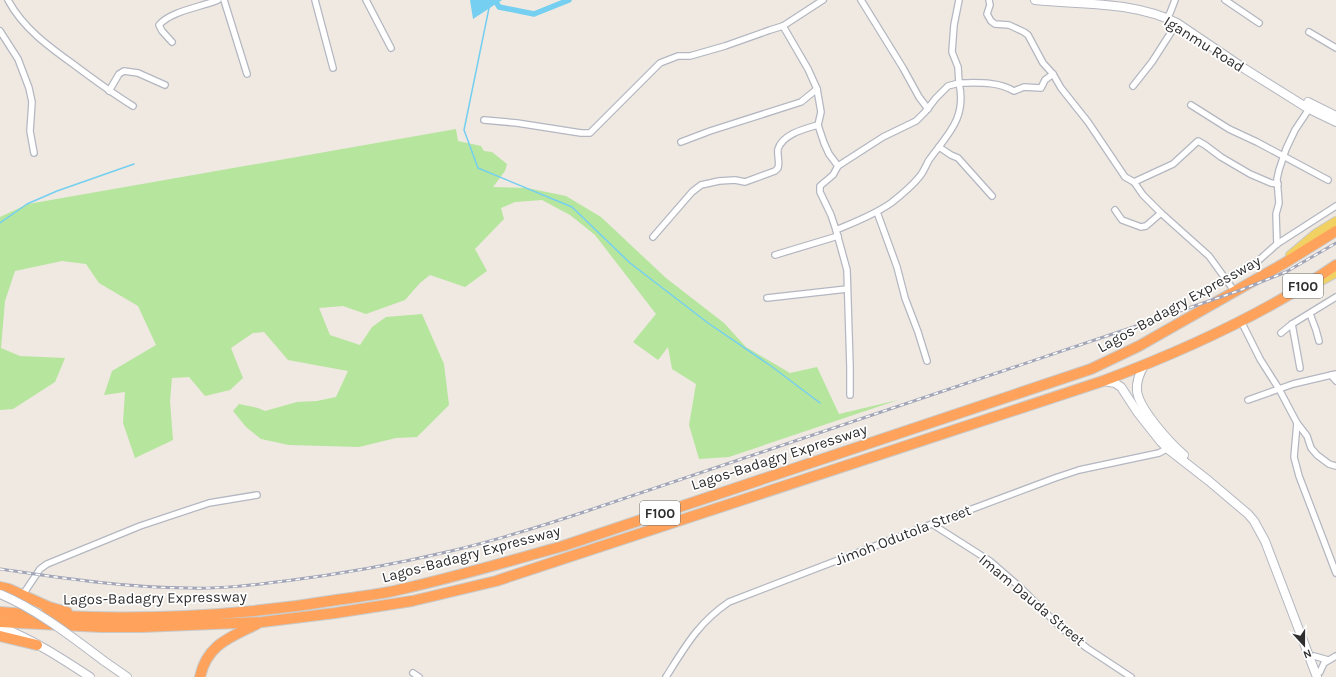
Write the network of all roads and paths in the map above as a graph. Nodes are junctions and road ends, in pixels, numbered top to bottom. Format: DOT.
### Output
graph roads {
  1 [pos="8,0"];
  2 [pos="218,0"];
  3 [pos="224,0"];
  4 [pos="315,0"];
  5 [pos="366,0"];
  6 [pos="823,0"];
  7 [pos="861,0"];
  8 [pos="959,0"];
  9 [pos="989,0"];
  10 [pos="1035,0"];
  11 [pos="1102,0"];
  12 [pos="1175,0"];
  13 [pos="1225,0"];
  14 [pos="1169,16"];
  15 [pos="1177,23"];
  16 [pos="1259,23"];
  17 [pos="783,26"];
  18 [pos="0,31"];
  19 [pos="1309,32"];
  20 [pos="172,42"];
  21 [pos="391,48"];
  22 [pos="1336,48"];
  23 [pos="333,68"];
  24 [pos="247,74"];
  25 [pos="1053,74"];
  26 [pos="959,83"];
  27 [pos="165,85"];
  28 [pos="1133,86"];
  29 [pos="817,89"];
  30 [pos="109,91"];
  31 [pos="1191,105"];
  32 [pos="133,106"];
  33 [pos="928,109"];
  34 [pos="1309,109"];
  35 [pos="1336,116"];
  36 [pos="484,120"];
  37 [pos="1336,122"];
  38 [pos="818,125"];
  39 [pos="681,142"];
  40 [pos="939,147"];
  41 [pos="34,153"];
  42 [pos="1283,156"];
  43 [pos="838,166"];
  44 [pos="1328,180"];
  45 [pos="1134,182"];
  46 [pos="1278,184"];
  47 [pos="992,196"];
  48 [pos="1336,206"];
  49 [pos="1115,210"];
  50 [pos="877,212"];
  51 [pos="1161,214"];
  52 [pos="1336,221"];
  53 [pos="1336,231"];
  54 [pos="837,233"];
  55 [pos="653,237"];
  56 [pos="1277,244"];
  57 [pos="775,255"];
  58 [pos="1283,264"];
  59 [pos="1336,265"];
  60 [pos="1336,273"];
  61 [pos="1225,280"];
  62 [pos="847,289"];
  63 [pos="1235,292"];
  64 [pos="1336,297"];
  65 [pos="767,298"];
  66 [pos="1270,306"];
  67 [pos="1310,314"];
  68 [pos="1241,321"];
  69 [pos="1292,324"];
  70 [pos="1281,333"];
  71 [pos="1318,341"];
  72 [pos="927,361"];
  73 [pos="1145,364"];
  74 [pos="1300,368"];
  75 [pos="1333,374"];
  76 [pos="1103,381"];
  77 [pos="1336,382"];
  78 [pos="1279,389"];
  79 [pos="850,395"];
  80 [pos="1248,400"];
  81 [pos="1297,423"];
  82 [pos="1170,447"];
  83 [pos="1336,466"];
  84 [pos="257,495"];
  85 [pos="932,524"];
  86 [pos="1336,573"];
  87 [pos="1284,583"];
  88 [pos="0,587"];
  89 [pos="0,594"];
  90 [pos="22,596"];
  91 [pos="0,612"];
  92 [pos="82,616"];
  93 [pos="0,622"];
  94 [pos="262,622"];
  95 [pos="0,627"];
  96 [pos="0,636"];
  97 [pos="37,645"];
  98 [pos="1314,656"];
  99 [pos="1336,656"];
  100 [pos="1328,660"];
  101 [pos="413,673"];
  102 [pos="1320,675"];
  103 [pos="90,677"];
  104 [pos="126,677"];
  105 [pos="200,677"];
  106 [pos="420,677"];
  107 [pos="666,677"];
  108 [pos="1131,677"];
  1 -- 30 [label="street"];
  2 -- 20 [label="street"];
  3 -- 24 [label="street"];
  4 -- 23 [label="street"];
  5 -- 21 [label="street"];
  6 -- 17 [label="street"];
  7 -- 33 [label="street"];
  8 -- 26 [label="street"];
  9 -- 25 [label="street"];
  10 -- 14 [label="main road, Iganmu Road"];
  11 -- 14 [label="main road, Iganmu Road"];
  12 -- 14 [label="street"];
  13 -- 16 [label="street"];
  14 -- 15 [label="main road, Iganmu Road"];
  14 -- 35 [label="main road, Iganmu Road"];
  15 -- 28 [label="street"];
  15 -- 34 [label="main road, Iganmu Road"];
  17 -- 29 [label="street"];
  17 -- 36 [label="street"];
  18 -- 41 [label="street"];
  19 -- 22 [label="street"];
  25 -- 26 [label="street"];
  25 -- 45 [label="street"];
  26 -- 33 [label="street"];
  26 -- 40 [label="street"];
  27 -- 30 [label="street"];
  29 -- 38 [label="street"];
  29 -- 39 [label="street"];
  30 -- 32 [label="street"];
  31 -- 42 [label="street"];
  33 -- 43 [label="street"];
  34 -- 37 [label="main road, Iganmu Road"];
  34 -- 42 [label="street"];
  38 -- 43 [label="street"];
  38 -- 55 [label="street"];
  40 -- 47 [label="street"];
  40 -- 50 [label="street"];
  42 -- 44 [label="street"];
  42 -- 46 [label="street"];
  43 -- 54 [label="street"];
  45 -- 46 [label="street"];
  45 -- 51 [label="street"];
  46 -- 56 [label="street"];
  48 -- 56 [label="street"];
  49 -- 51 [label="street"];
  50 -- 54 [label="street"];
  50 -- 72 [label="street"];
  51 -- 61 [label="street"];
  52 -- 58 [label="main road, Lagos-Badagry Expressway / F100"];
  53 -- 58 [label="highway, F100"];
  54 -- 57 [label="street"];
  54 -- 62 [label="street"];
  56 -- 61 [label="street"];
  58 -- 63 [label="highway, Lagos-Badagry Expressway / F100"];
  59 -- 66 [label="highway, Lagos-Badagry Expressway / F100"];
  60 -- 66 [label="main road, Lagos-Badagry Expressway"];
  61 -- 63 [label="street"];
  62 -- 65 [label="street"];
  62 -- 79 [label="street"];
  63 -- 92 [label="highway, Lagos-Badagry Expressway / F100"];
  64 -- 67 [label="street"];
  66 -- 68 [label="highway, Lagos-Badagry Expressway / F100"];
  67 -- 69 [label="street"];
  67 -- 71 [label="street"];
  68 -- 73 [label="highway, Lagos-Badagry Expressway / F100"];
  68 -- 78 [label="street"];
  69 -- 70 [label="street"];
  69 -- 74 [label="street"];
  73 -- 76 [label="highway, Lagos-Badagry Expressway / F100"];
  73 -- 82 [label="main road"];
  75 -- 77 [label="street"];
  75 -- 78 [label="street"];
  76 -- 82 [label="main road"];
  76 -- 94 [label="highway, Lagos-Badagry Expressway / F100"];
  78 -- 80 [label="street"];
  78 -- 81 [label="street"];
  81 -- 83 [label="street"];
  81 -- 86 [label="street"];
  82 -- 85 [label="street, Jimoh Odutola Street"];
  82 -- 87 [label="main road"];
  84 -- 90 [label="street"];
  85 -- 107 [label="street, Jimoh Odutola Street"];
  85 -- 108 [label="street, Imam Dauda Street"];
  87 -- 98 [label="main road"];
  87 -- 102 [label="main road"];
  88 -- 90 [label="highway"];
  89 -- 104 [label="main road, bridge"];
  90 -- 92 [label="highway"];
  91 -- 92 [label="highway, Lagos-Badagry Expressway / F100"];
  93 -- 94 [label="highway, Lagos-Badagry Expressway / F100"];
  94 -- 105 [label="highway"];
  95 -- 97 [label="main road"];
  96 -- 97 [label="highway"];
  97 -- 103 [label="main road"];
  98 -- 100 [label="street"];
  98 -- 102 [label="main road"];
  99 -- 100 [label="street"];
  100 -- 102 [label="street"];
  101 -- 106 [label="street"];
}
